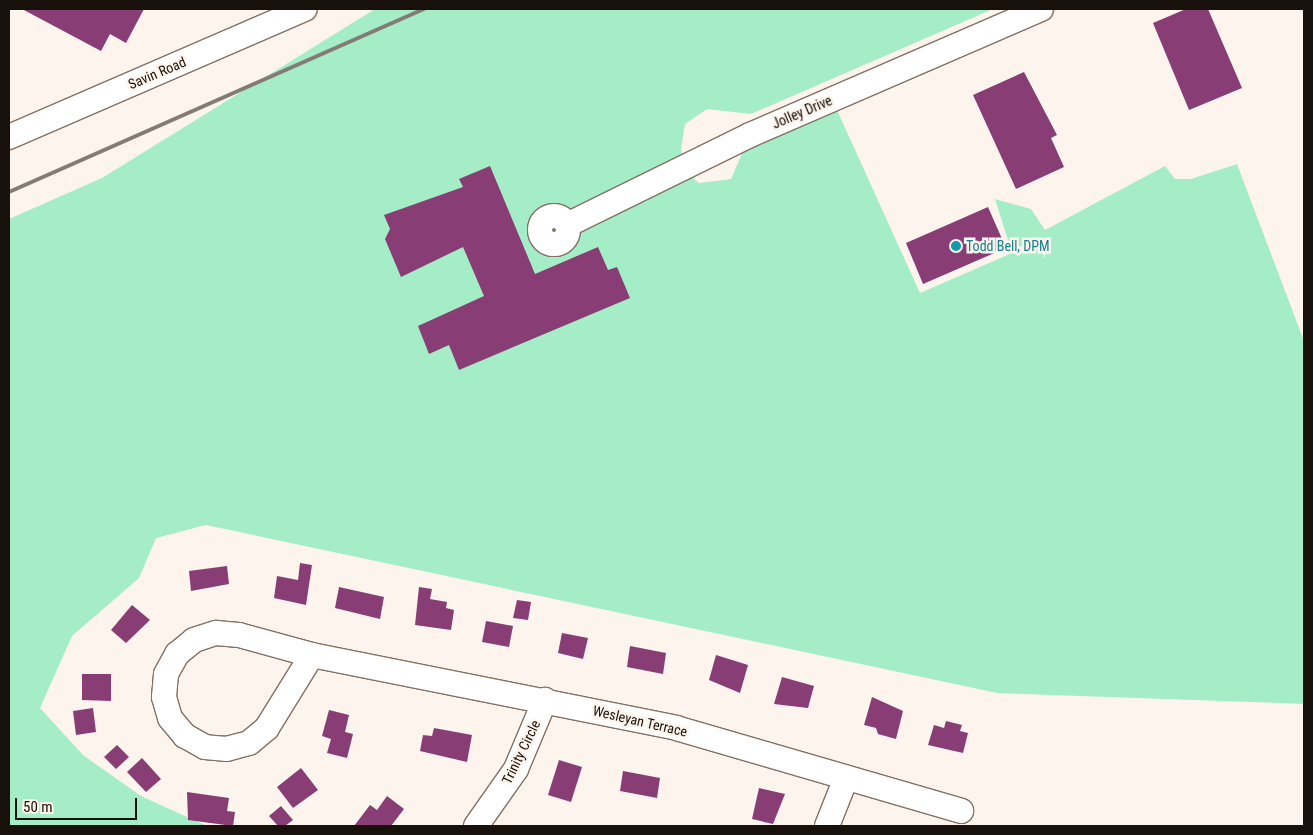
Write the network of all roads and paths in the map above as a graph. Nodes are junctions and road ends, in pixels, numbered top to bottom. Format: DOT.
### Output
graph roads {
  1 [pos="306,9"];
  2 [pos="1041,9"];
  3 [pos="9,137"];
  4 [pos="567,225"];
  5 [pos="312,655"];
  6 [pos="546,700"];
  7 [pos="846,778"];
  8 [pos="961,811"];
  9 [pos="476,826"];
  10 [pos="827,826"];
  1 -- 3 [label="street, Savin Road"];
  2 -- 4 [label="street, Jolley Drive"];
  5 -- 5 [label="street, Wesleyan Terrace"];
  5 -- 6 [label="street, Wesleyan Terrace"];
  6 -- 7 [label="street, Wesleyan Terrace"];
  6 -- 9 [label="street, Trinity Circle"];
  7 -- 8 [label="street, Wesleyan Terrace"];
  7 -- 10 [label="street"];
}
